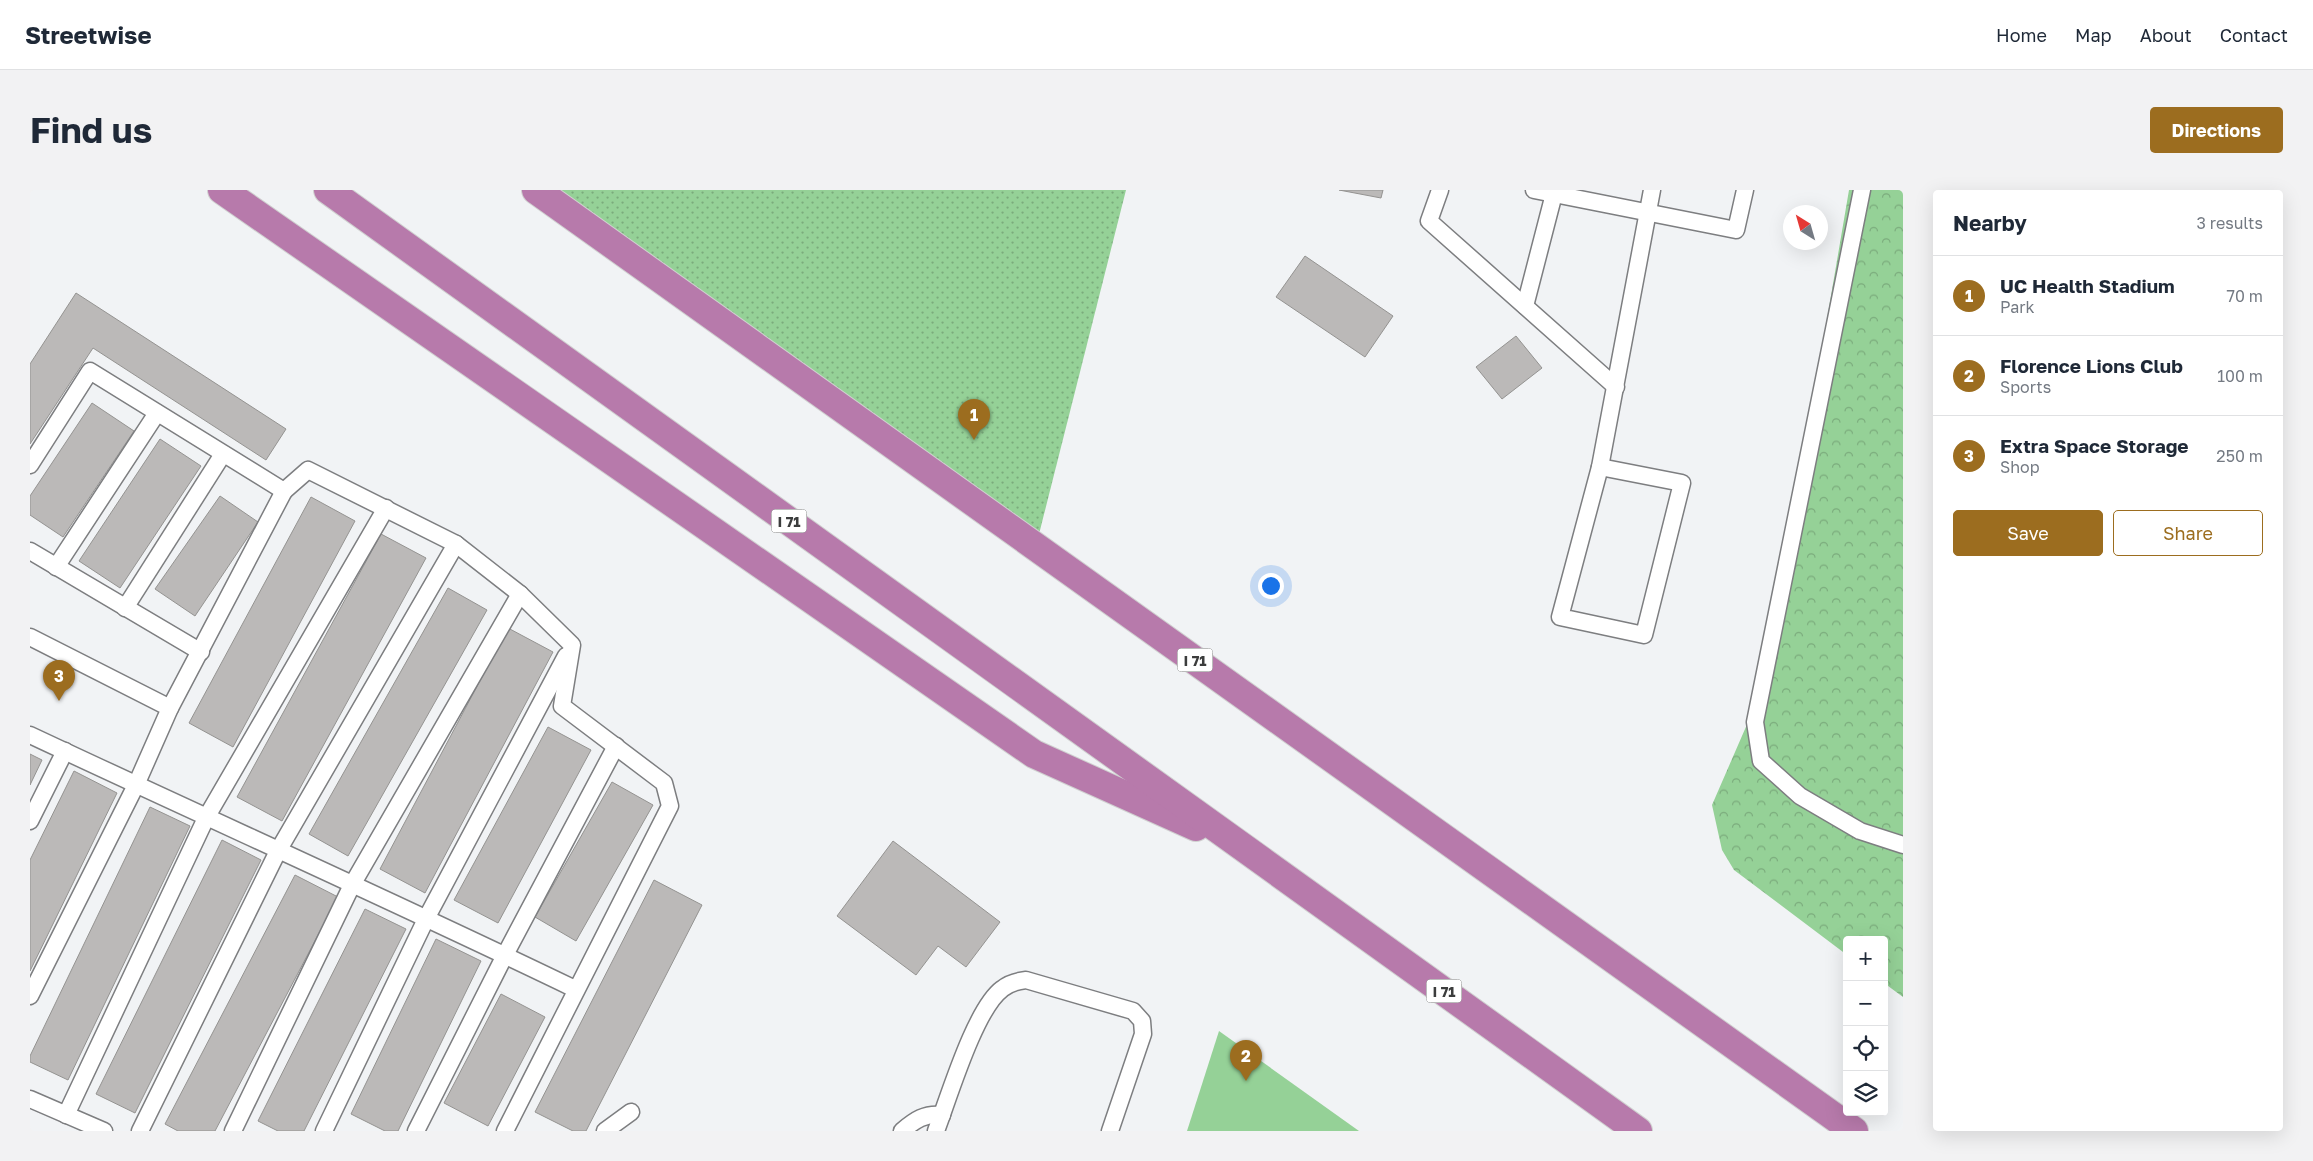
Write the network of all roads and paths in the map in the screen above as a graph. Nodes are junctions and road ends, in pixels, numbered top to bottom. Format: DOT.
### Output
graph roads {
  1 [pos="222,190"];
  2 [pos="328,190"];
  3 [pos="536,190"];
  4 [pos="1440,190"];
  5 [pos="1534,190"];
  6 [pos="1652,190"];
  7 [pos="1745,190"];
  8 [pos="1862,190"];
  9 [pos="1554,192"];
  10 [pos="1648,212"];
  11 [pos="1525,306"];
  12 [pos="1616,387"];
  13 [pos="157,413"];
  14 [pos="223,454"];
  15 [pos="30,465"];
  16 [pos="1600,467"];
  17 [pos="284,491"];
  18 [pos="386,508"];
  19 [pos="456,544"];
  20 [pos="30,551"];
  21 [pos="56,567"];
  22 [pos="520,594"];
  23 [pos="126,608"];
  24 [pos="30,637"];
  25 [pos="572,645"];
  26 [pos="201,652"];
  27 [pos="170,708"];
  28 [pos="30,735"];
  29 [pos="616,746"];
  30 [pos="65,751"];
  31 [pos="136,785"];
  32 [pos="206,818"];
  33 [pos="30,821"];
  34 [pos="1903,845"];
  35 [pos="278,851"];
  36 [pos="1251,851"];
  37 [pos="352,885"];
  38 [pos="427,917"];
  39 [pos="505,955"];
  40 [pos="576,989"];
  41 [pos="30,996"];
  42 [pos="30,1099"];
  43 [pos="631,1112"];
  44 [pos="66,1115"];
  45 [pos="942,1115"];
  46 [pos="104,1131"];
  47 [pos="140,1131"];
  48 [pos="232,1131"];
  49 [pos="324,1131"];
  50 [pos="416,1131"];
  51 [pos="505,1131"];
  52 [pos="605,1131"];
  53 [pos="902,1131"];
  54 [pos="936,1131"];
  55 [pos="1110,1131"];
  56 [pos="1638,1131"];
  57 [pos="1854,1131"];
  1 -- 36 [label="highway"];
  2 -- 36 [label="highway, I 71"];
  3 -- 57 [label="highway, I 71"];
  4 -- 11 [label="lane"];
  5 -- 9 [label="lane"];
  6 -- 10 [label="lane"];
  7 -- 10 [label="lane"];
  8 -- 34 [label="lane"];
  9 -- 10 [label="lane"];
  9 -- 11 [label="lane"];
  10 -- 12 [label="lane"];
  11 -- 12 [label="lane"];
  12 -- 16 [label="lane"];
  13 -- 14 [label="lane"];
  13 -- 15 [label="lane"];
  13 -- 21 [label="lane"];
  14 -- 17 [label="lane"];
  14 -- 23 [label="lane"];
  16 -- 16 [label="lane"];
  17 -- 18 [label="lane"];
  17 -- 26 [label="lane"];
  18 -- 19 [label="lane"];
  18 -- 32 [label="lane"];
  19 -- 22 [label="lane"];
  19 -- 35 [label="lane"];
  20 -- 21 [label="lane"];
  21 -- 23 [label="lane"];
  22 -- 25 [label="lane"];
  22 -- 37 [label="lane"];
  23 -- 26 [label="lane"];
  24 -- 27 [label="lane"];
  25 -- 29 [label="lane"];
  25 -- 38 [label="lane"];
  26 -- 27 [label="lane"];
  27 -- 31 [label="lane"];
  28 -- 30 [label="lane"];
  29 -- 39 [label="lane"];
  29 -- 40 [label="lane"];
  30 -- 31 [label="lane"];
  30 -- 33 [label="lane"];
  31 -- 32 [label="lane"];
  31 -- 41 [label="lane"];
  32 -- 35 [label="lane"];
  32 -- 44 [label="lane"];
  35 -- 37 [label="lane"];
  35 -- 47 [label="lane"];
  36 -- 56 [label="highway, I 71"];
  37 -- 38 [label="lane"];
  37 -- 48 [label="lane"];
  38 -- 39 [label="lane"];
  38 -- 49 [label="lane"];
  39 -- 40 [label="lane"];
  39 -- 50 [label="lane"];
  40 -- 51 [label="lane"];
  42 -- 44 [label="lane"];
  43 -- 52 [label="lane"];
  44 -- 46 [label="lane"];
  45 -- 53 [label="lane"];
  45 -- 54 [label="lane"];
  45 -- 55 [label="lane"];
}
